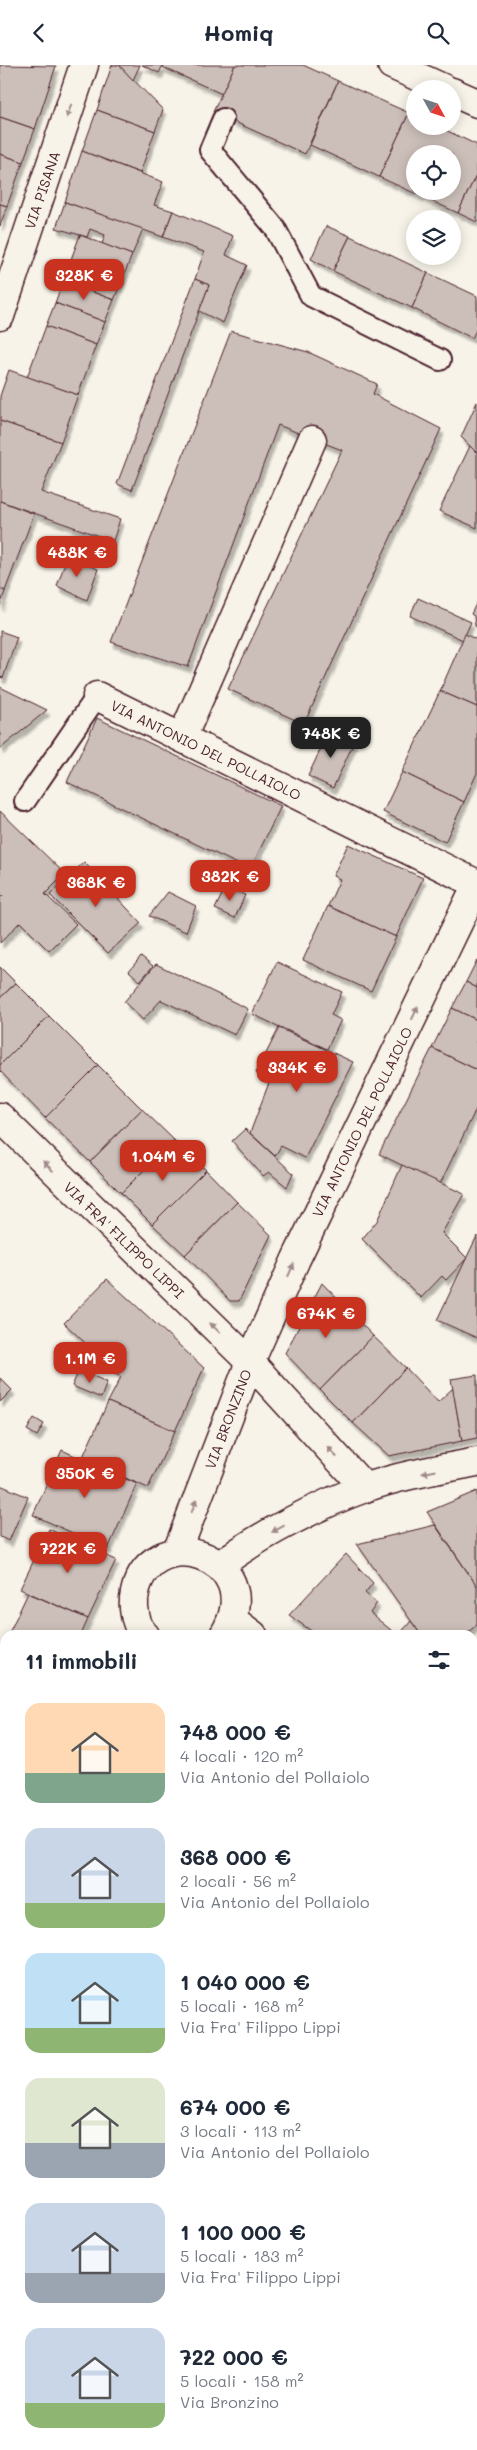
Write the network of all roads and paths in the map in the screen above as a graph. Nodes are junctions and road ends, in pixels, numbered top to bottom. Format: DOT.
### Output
graph roads {
  1 [pos="84,65"];
  2 [pos="392,65"];
  3 [pos="425,80"];
  4 [pos="461,96"];
  5 [pos="477,103"];
  6 [pos="223,119"];
  7 [pos="0,316"];
  8 [pos="440,359"];
  9 [pos="312,440"];
  10 [pos="97,696"];
  11 [pos="182,738"];
  12 [pos="25,801"];
  13 [pos="477,884"];
  14 [pos="0,1117"];
  15 [pos="250,1362"];
  16 [pos="477,1462"];
  17 [pos="365,1488"];
  18 [pos="177,1552"];
  19 [pos="220,1565"];
  20 [pos="141,1630"];
  21 [pos="237,1630"];
  1 -- 7 [label="street, VIA PISANA, one-way"];
  2 -- 3 [label="street"];
  4 -- 5 [label="street"];
  6 -- 8 [label="lane"];
  9 -- 11 [label="street"];
  10 -- 11 [label="street, VIA ANTONIO DEL POLLAIOLO"];
  10 -- 12 [label="lane"];
  11 -- 13 [label="street, VIA ANTONIO DEL POLLAIOLO"];
  15 -- 13 [label="street, VIA ANTONIO DEL POLLAIOLO, one-way"];
  15 -- 14 [label="street, VIA FRA' FILIPPO LIPPI, one-way"];
  17 -- 15 [label="street, VIA BRONZINO, one-way"];
  18 -- 15 [label="street, VIA BRONZINO, one-way"];
  16 -- 17 [label="street, one-way"];
  17 -- 19 [label="street, one-way"];
  18 -- 19 [label="street"];
  18 -- 20 [label="street"];
  19 -- 21 [label="street"];
}
